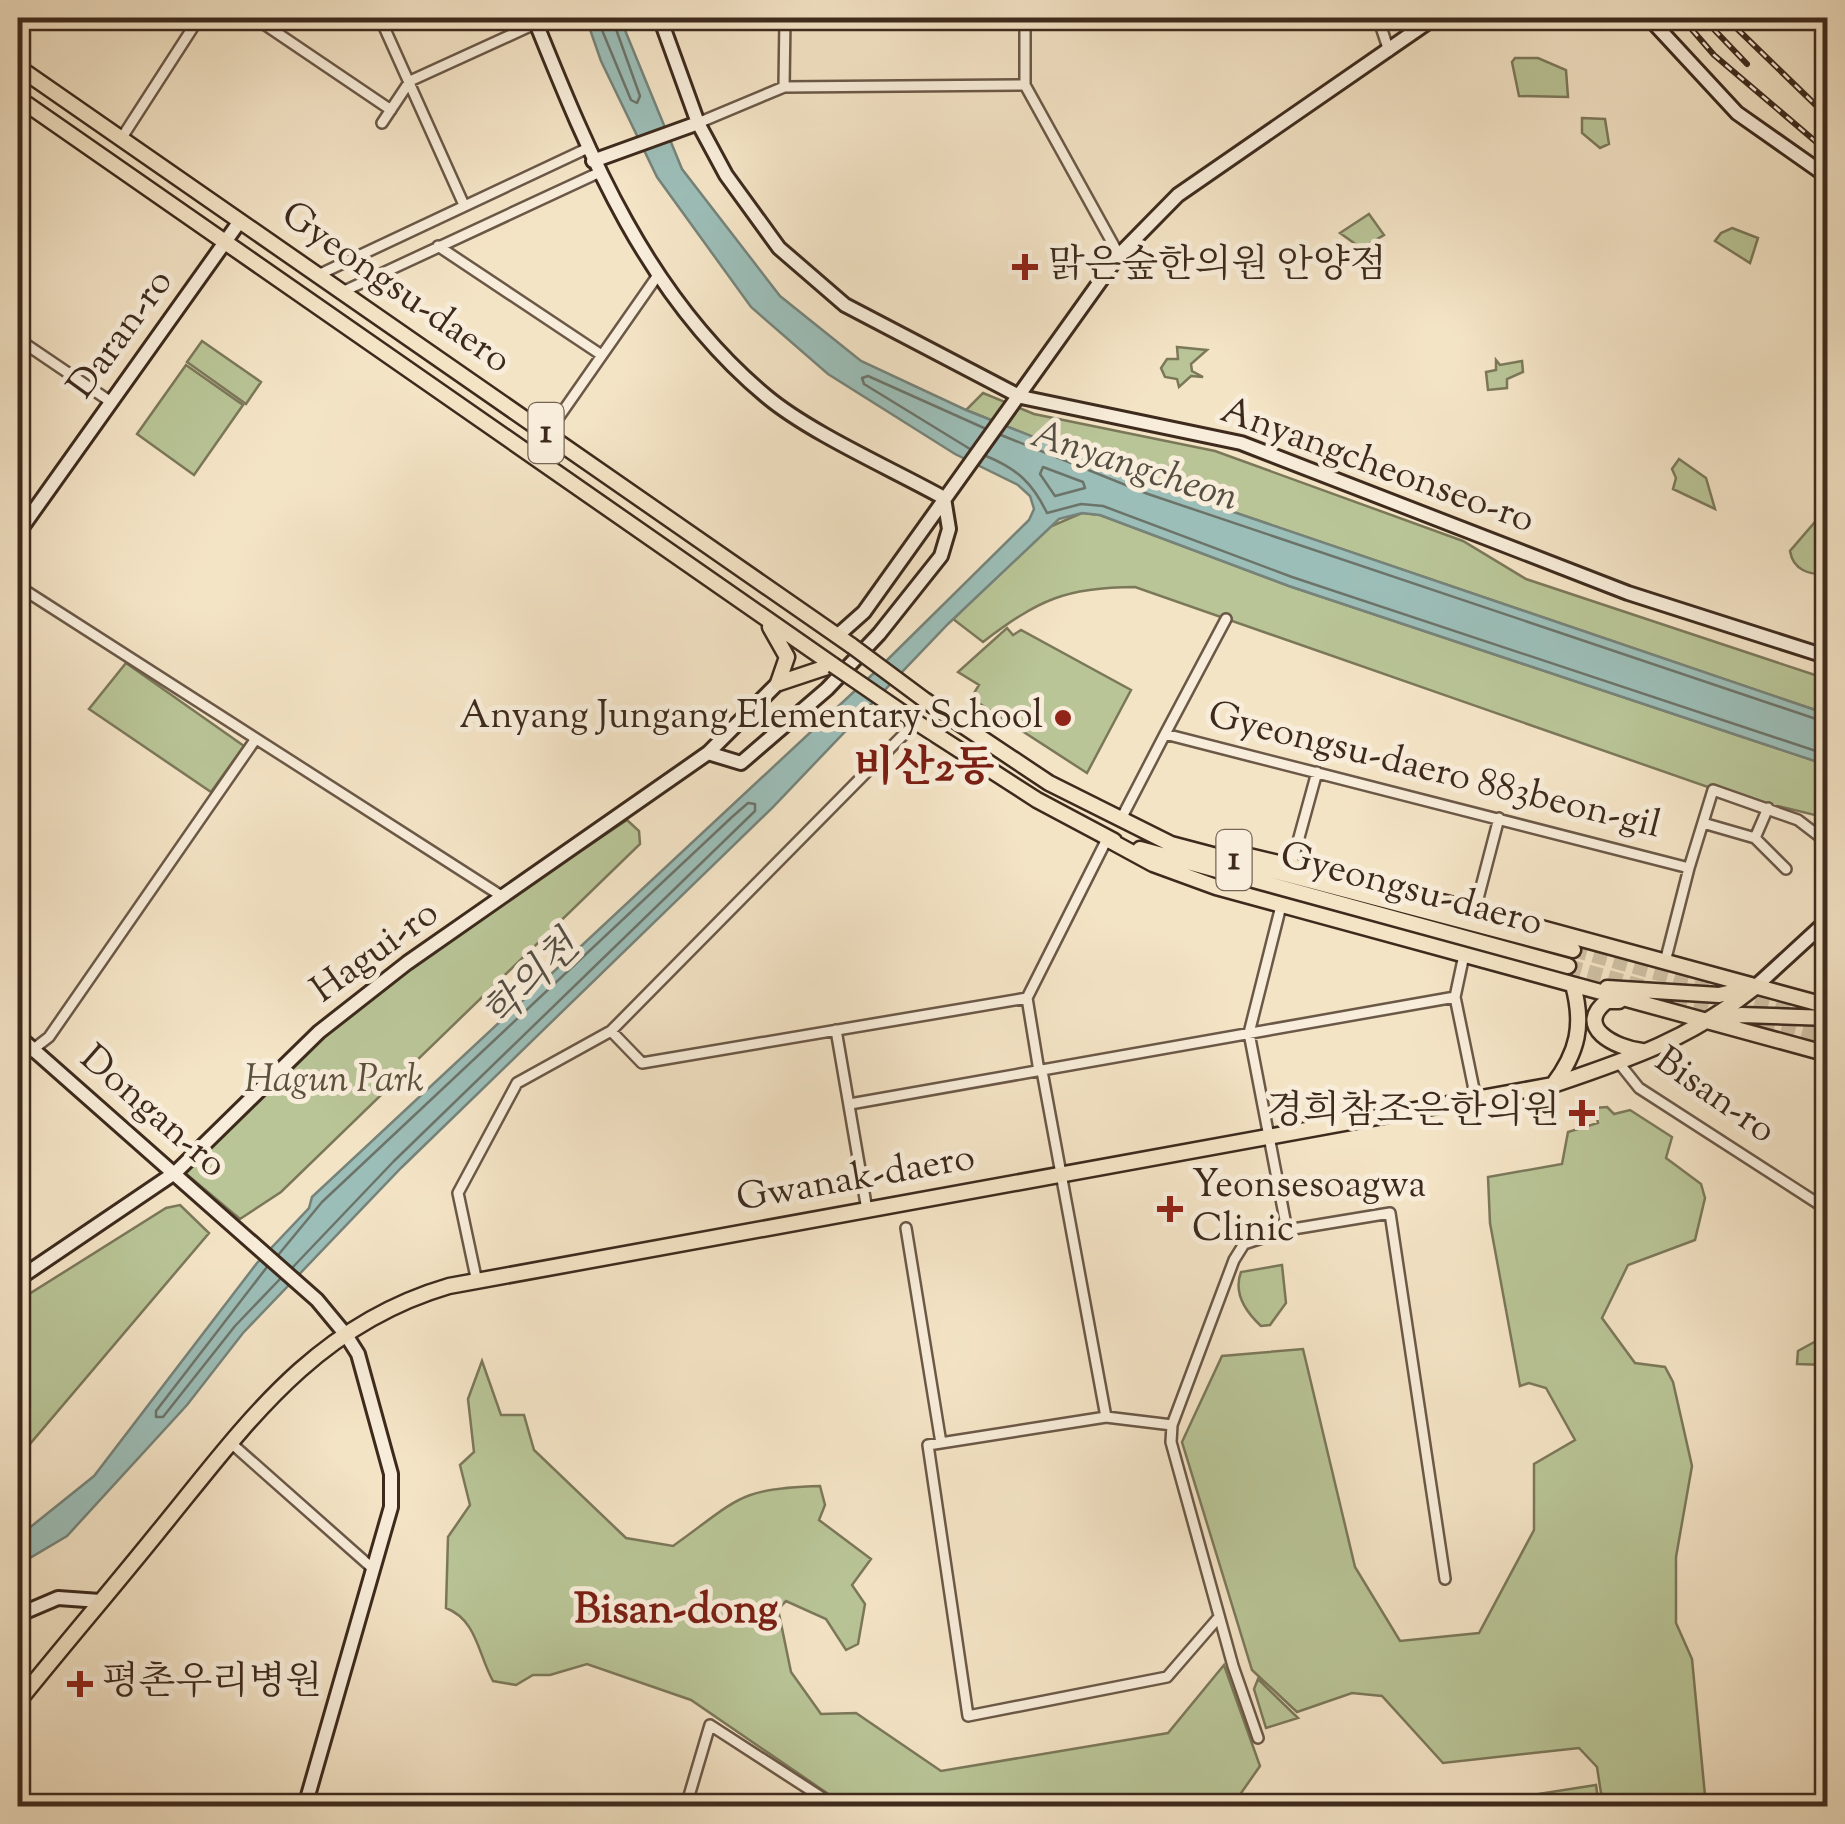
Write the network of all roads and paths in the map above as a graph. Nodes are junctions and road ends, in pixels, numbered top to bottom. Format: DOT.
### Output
graph roads {
  1 [pos="199,18"];
  2 [pos="256,18"];
  3 [pos="380,18"];
  4 [pos="660,18"];
  5 [pos="785,18"];
  6 [pos="1025,18"];
  7 [pos="1378,18"];
  8 [pos="1434,18"];
  9 [pos="1650,18"];
  10 [pos="536,20"];
  11 [pos="1389,51"];
  12 [pos="18,71"];
  13 [pos="410,80"];
  14 [pos="1024,85"];
  15 [pos="784,87"];
  16 [pos="18,90"];
  17 [pos="18,98"];
  18 [pos="391,110"];
  19 [pos="698,123"];
  20 [pos="382,124"];
  21 [pos="121,138"];
  22 [pos="593,161"];
  23 [pos="114,163"];
  24 [pos="1828,177"];
  25 [pos="464,205"];
  26 [pos="240,221"];
  27 [pos="225,242"];
  28 [pos="438,246"];
  29 [pos="1120,254"];
  30 [pos="318,275"];
  31 [pos="658,275"];
  32 [pos="342,292"];
  33 [pos="18,339"];
  34 [pos="600,354"];
  35 [pos="110,402"];
  36 [pos="1016,402"];
  37 [pos="547,434"];
  38 [pos="948,492"];
  39 [pos="18,534"];
  40 [pos="916,538"];
  41 [pos="940,556"];
  42 [pos="18,586"];
  43 [pos="1226,619"];
  44 [pos="767,622"];
  45 [pos="837,636"];
  46 [pos="1828,657"];
  47 [pos="833,665"];
  48 [pos="778,683"];
  49 [pos="916,722"];
  50 [pos="1165,734"];
  51 [pos="255,740"];
  52 [pos="708,753"];
  53 [pos="1317,772"];
  54 [pos="1768,808"];
  55 [pos="1500,818"];
  56 [pos="1119,822"];
  57 [pos="1704,823"];
  58 [pos="1755,838"];
  59 [pos="1107,839"];
  60 [pos="1828,843"];
  61 [pos="1172,844"];
  62 [pos="1292,862"];
  63 [pos="1689,868"];
  64 [pos="1786,869"];
  65 [pos="505,898"];
  66 [pos="1280,906"];
  67 [pos="1475,910"];
  68 [pos="1828,920"];
  69 [pos="1572,950"];
  70 [pos="1464,955"];
  71 [pos="1664,963"];
  72 [pos="1568,966"];
  73 [pos="1573,986"];
  74 [pos="1755,987"];
  75 [pos="1455,996"];
  76 [pos="1629,996"];
  77 [pos="1028,998"];
  78 [pos="1828,1006"];
  79 [pos="1828,1018"];
  80 [pos="1710,1023"];
  81 [pos="836,1030"];
  82 [pos="611,1031"];
  83 [pos="1249,1033"];
  84 [pos="18,1036"];
  85 [pos="34,1050"];
  86 [pos="1647,1052"];
  87 [pos="1828,1054"];
  88 [pos="18,1061"];
  89 [pos="1619,1063"];
  90 [pos="1040,1071"];
  91 [pos="1553,1085"];
  92 [pos="1476,1100"];
  93 [pos="850,1104"];
  94 [pos="1267,1139"];
  95 [pos="176,1172"];
  96 [pos="1060,1177"];
  97 [pos="867,1210"];
  98 [pos="1828,1210"];
  99 [pos="906,1228"];
  100 [pos="1286,1230"];
  101 [pos="18,1279"];
  102 [pos="478,1282"];
  103 [pos="346,1335"];
  104 [pos="1106,1418"];
  105 [pos="1172,1425"];
  106 [pos="232,1442"];
  107 [pos="942,1443"];
  108 [pos="371,1567"];
  109 [pos="1445,1579"];
  110 [pos="100,1602"];
  111 [pos="18,1616"];
  112 [pos="1219,1617"];
  113 [pos="18,1702"];
  114 [pos="1258,1738"];
  115 [pos="305,1806"];
  116 [pos="686,1806"];
  117 [pos="836,1806"];
  1 -- 21 [label="street"];
  2 -- 18 [label="street"];
  3 -- 13 [label="street"];
  4 -- 19 [label="street, Anyangcheonseo-ro"];
  5 -- 15 [label="street"];
  6 -- 14 [label="street"];
  7 -- 11 [label="street"];
  8 -- 11 [label="street"];
  9 -- 24 [label="street"];
  10 -- 13 [label="street"];
  10 -- 22 [label="street"];
  11 -- 29 [label="street"];
  12 -- 21 [label="main road, Gyeongsu-daero / 1"];
  13 -- 18 [label="street"];
  13 -- 25 [label="street"];
  14 -- 15 [label="street"];
  14 -- 29 [label="street"];
  15 -- 19 [label="street"];
  16 -- 23 [label="main road, Gyeongsu-daero / 1"];
  17 -- 23 [label="main road, Gyeongsu-daero"];
  18 -- 20 [label="street"];
  19 -- 22 [label="street"];
  19 -- 36 [label="street, Anyangcheonseo-ro"];
  21 -- 26 [label="main road, Gyeongsu-daero / 1"];
  22 -- 25 [label="street"];
  22 -- 28 [label="street"];
  22 -- 31 [label="street"];
  23 -- 27 [label="main road, Gyeongsu-daero / 1"];
  25 -- 30 [label="street"];
  26 -- 27 [label="street, Daran-ro"];
  26 -- 30 [label="main road, Gyeongsu-daero / 1"];
  27 -- 35 [label="street, Daran-ro"];
  27 -- 44 [label="main road, Gyeongsu-daero / 1"];
  28 -- 32 [label="street"];
  28 -- 34 [label="street"];
  29 -- 36 [label="street"];
  30 -- 32 [label="main road, Gyeongsu-daero / 1"];
  31 -- 34 [label="street"];
  31 -- 38 [label="street"];
  32 -- 37 [label="main road, Gyeongsu-daero / 1"];
  33 -- 35 [label="street"];
  34 -- 37 [label="street"];
  35 -- 39 [label="street, Daran-ro"];
  36 -- 38 [label="street"];
  36 -- 46 [label="street, Anyangcheonseo-ro"];
  37 -- 45 [label="main road, Gyeongsu-daero / 1"];
  38 -- 40 [label="street"];
  38 -- 41 [label="street"];
  40 -- 41 [label="street"];
  40 -- 45 [label="street"];
  41 -- 52 [label="street"];
  42 -- 51 [label="street"];
  43 -- 50 [label="street"];
  44 -- 47 [label="main road, Gyeongsu-daero / 1"];
  44 -- 48 [label="main road"];
  45 -- 56 [label="main road, Gyeongsu-daero / 1, bridge"];
  47 -- 48 [label="main road"];
  47 -- 49 [label="main road, 1, bridge"];
  48 -- 52 [label="street, Hagui-ro"];
  49 -- 59 [label="main road, Gyeongsu-daero / 1"];
  49 -- 82 [label="street"];
  50 -- 53 [label="street, Gyeongsu-daero 883beon-gil"];
  50 -- 56 [label="street, Gyeongsu-daero 883beon-gil"];
  51 -- 65 [label="street"];
  51 -- 85 [label="street"];
  52 -- 65 [label="street, Hagui-ro"];
  53 -- 55 [label="street, Gyeongsu-daero 883beon-gil"];
  53 -- 62 [label="street"];
  54 -- 57 [label="street"];
  54 -- 58 [label="street"];
  54 -- 60 [label="street"];
  55 -- 63 [label="street, Gyeongsu-daero 883beon-gil"];
  55 -- 67 [label="street"];
  56 -- 61 [label="main road, Gyeongsu-daero / 1"];
  57 -- 58 [label="street"];
  57 -- 63 [label="street"];
  58 -- 64 [label="street"];
  59 -- 66 [label="main road"];
  59 -- 72 [label="main road, Gyeongsu-daero / 1"];
  59 -- 77 [label="street"];
  61 -- 62 [label="main road"];
  61 -- 69 [label="main road, Gyeongsu-daero / 1"];
  62 -- 67 [label="main road"];
  63 -- 71 [label="street, Gyeongsu-daero 883beon-gil"];
  65 -- 95 [label="street, Hagui-ro"];
  66 -- 70 [label="main road"];
  66 -- 83 [label="street"];
  67 -- 71 [label="main road"];
  68 -- 74 [label="street, Gwanak-daero"];
  70 -- 73 [label="main road"];
  70 -- 75 [label="street"];
  71 -- 74 [label="main road"];
  71 -- 76 [label="main road"];
  73 -- 76 [label="main road"];
  73 -- 91 [label="main road"];
  74 -- 76 [label="main road"];
  74 -- 78 [label="main road"];
  74 -- 80 [label="main road, Gwanak-daero"];
  75 -- 83 [label="street"];
  75 -- 92 [label="street"];
  76 -- 80 [label="main road"];
  76 -- 86 [label="main road"];
  77 -- 81 [label="street"];
  77 -- 90 [label="street"];
  79 -- 80 [label="main road"];
  80 -- 86 [label="main road, Gwanak-daero"];
  80 -- 87 [label="main road"];
  81 -- 82 [label="street"];
  81 -- 93 [label="street"];
  82 -- 102 [label="street"];
  83 -- 90 [label="street"];
  83 -- 94 [label="street"];
  84 -- 85 [label="street, Dongan-ro"];
  85 -- 88 [label="street"];
  85 -- 95 [label="street, Dongan-ro"];
  86 -- 89 [label="main road, Gwanak-daero"];
  89 -- 91 [label="main road, Gwanak-daero"];
  89 -- 98 [label="street, Bisan-ro"];
  90 -- 93 [label="street"];
  90 -- 96 [label="street"];
  91 -- 92 [label="main road, Gwanak-daero"];
  92 -- 94 [label="main road, Gwanak-daero"];
  93 -- 97 [label="street"];
  94 -- 96 [label="main road, Gwanak-daero"];
  94 -- 100 [label="street"];
  95 -- 101 [label="street, Hagui-ro"];
  95 -- 103 [label="street, Dongan-ro"];
  96 -- 97 [label="main road, Gwanak-daero"];
  96 -- 104 [label="street"];
  97 -- 102 [label="main road, Gwanak-daero"];
  99 -- 107 [label="street"];
  100 -- 105 [label="street"];
  100 -- 109 [label="street"];
  102 -- 103 [label="main road, Gwanak-daero"];
  103 -- 106 [label="main road, Gwanak-daero"];
  103 -- 108 [label="street"];
  104 -- 105 [label="street"];
  104 -- 107 [label="street"];
  105 -- 112 [label="street"];
  106 -- 108 [label="street"];
  106 -- 110 [label="main road, Gwanak-daero"];
  107 -- 112 [label="street"];
  108 -- 115 [label="street"];
  110 -- 111 [label="street"];
  110 -- 113 [label="main road, Gwanak-daero"];
  112 -- 114 [label="street"];
  116 -- 117 [label="street"];
}
